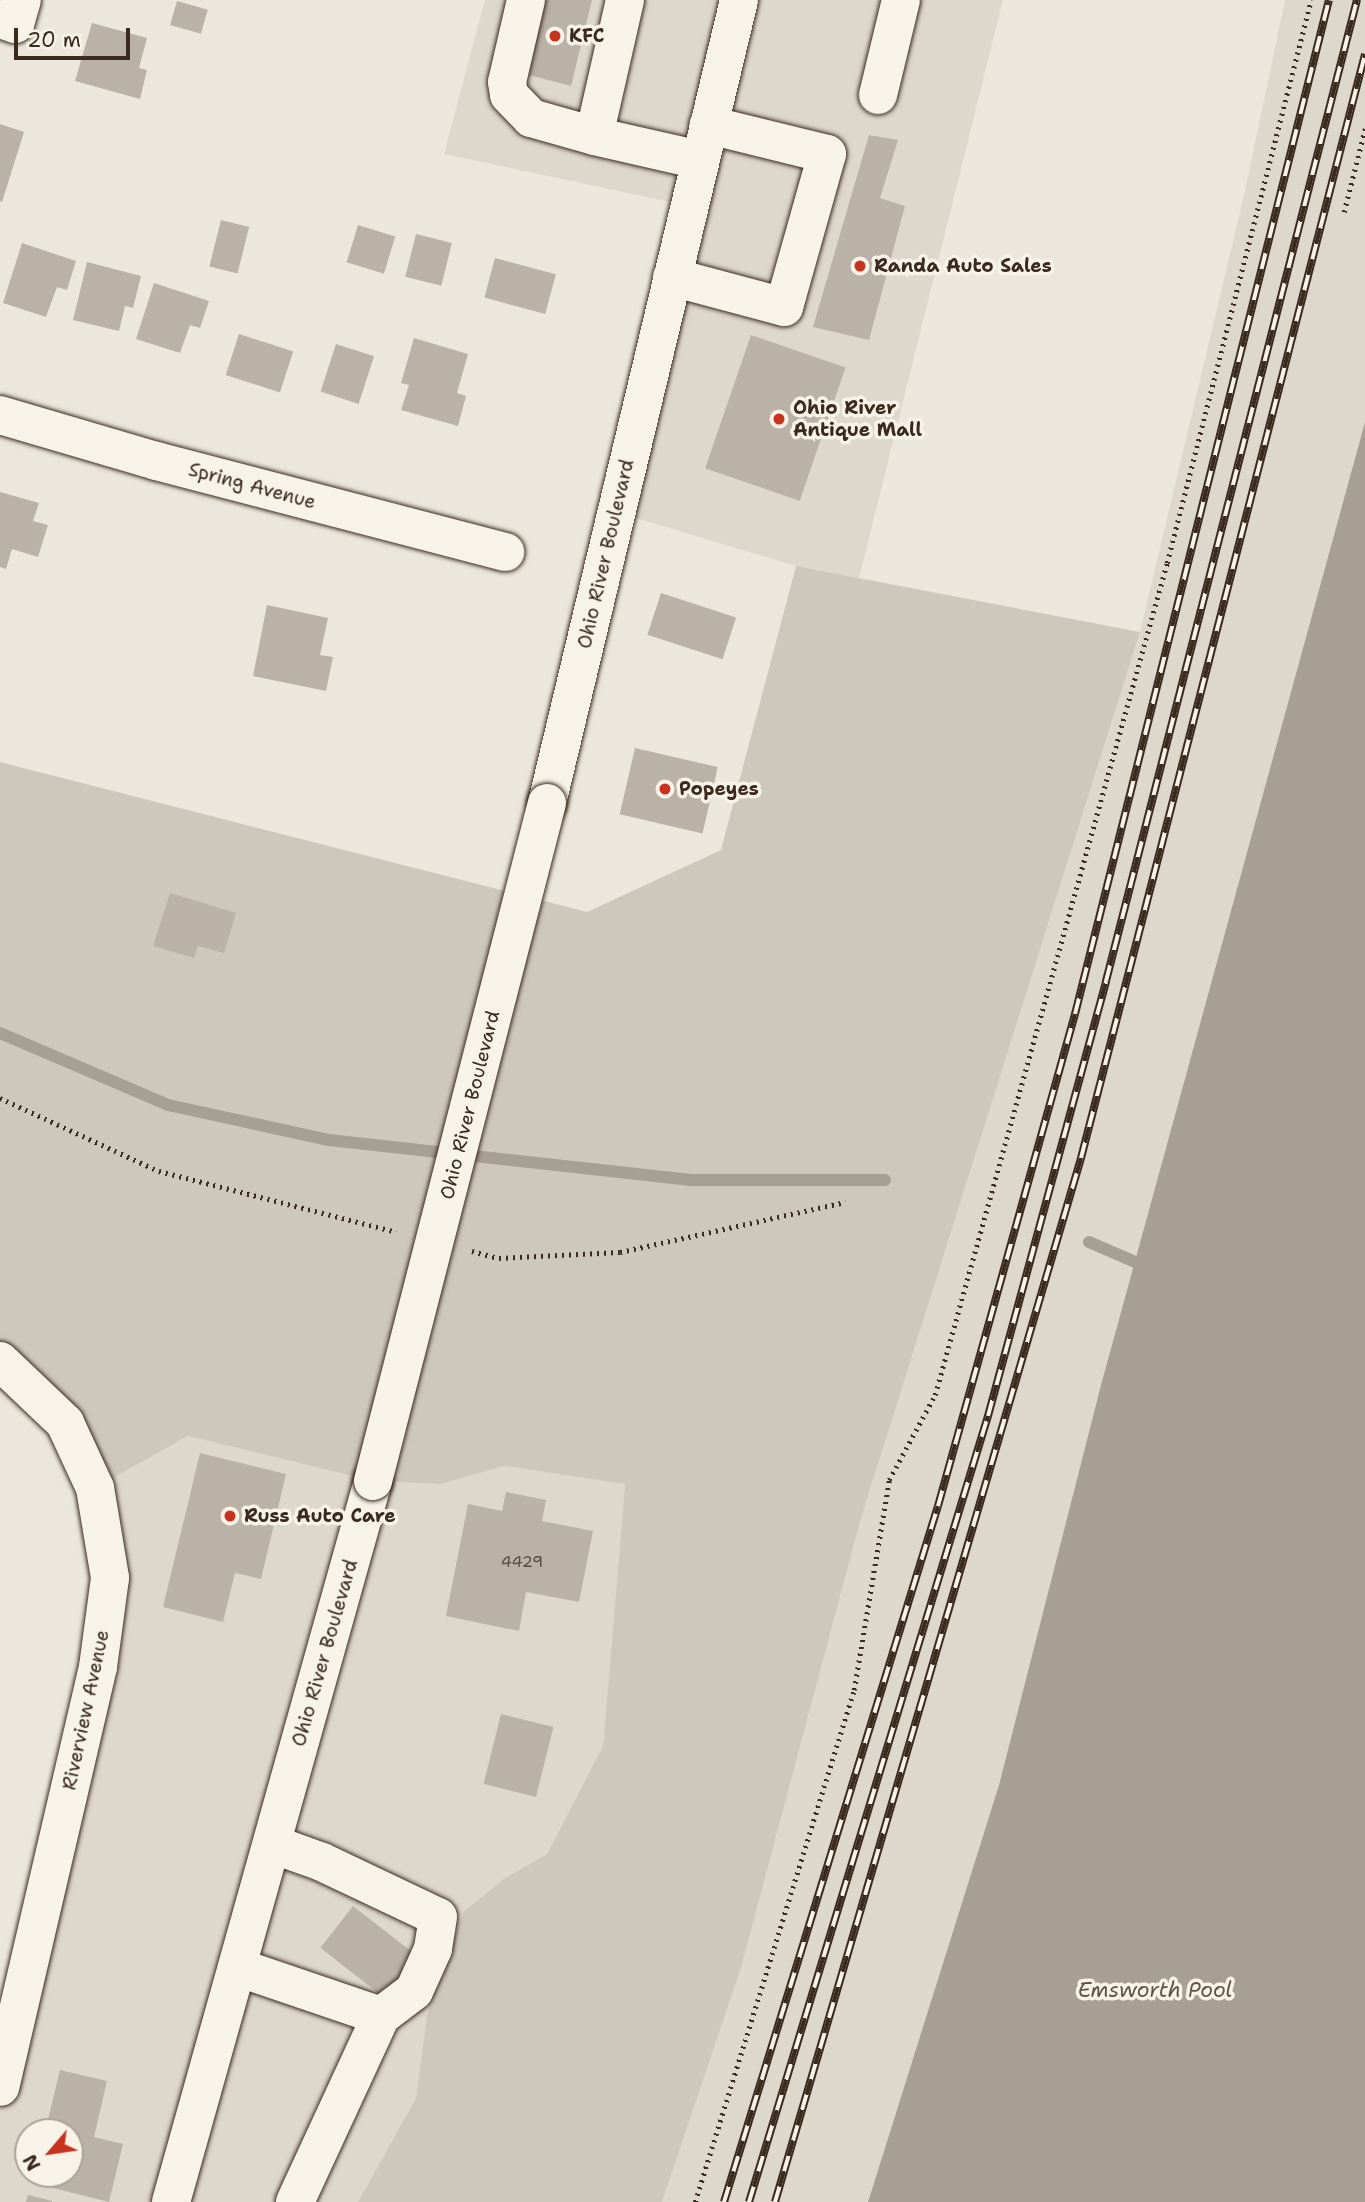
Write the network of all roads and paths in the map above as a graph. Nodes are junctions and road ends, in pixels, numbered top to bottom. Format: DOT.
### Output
graph roads {
  1 [pos="22,0"];
  2 [pos="526,0"];
  3 [pos="625,0"];
  4 [pos="739,0"];
  5 [pos="901,0"];
  6 [pos="1311,0"];
  7 [pos="0,19"];
  8 [pos="878,94"];
  9 [pos="1365,129"];
  10 [pos="594,136"];
  11 [pos="705,143"];
  12 [pos="1345,212"];
  13 [pos="672,277"];
  14 [pos="0,415"];
  15 [pos="505,552"];
  16 [pos="0,1361"];
  17 [pos="272,1844"];
  18 [pos="237,1967"];
  19 [pos="381,2016"];
  20 [pos="5,2043"];
  21 [pos="0,2087"];
  22 [pos="176,2201"];
  23 [pos="295,2202"];
  24 [pos="695,2202"];
  1 -- 7 [label="main road"];
  2 -- 10 [label="main road"];
  3 -- 10 [label="main road"];
  4 -- 11 [label="main road, Ohio River Boulevard"];
  5 -- 8 [label="main road"];
  6 -- 24 [label="path"];
  9 -- 12 [label="path"];
  10 -- 11 [label="main road"];
  11 -- 13 [label="main road, Ohio River Boulevard"];
  11 -- 13 [label="main road"];
  13 -- 17 [label="main road, Ohio River Boulevard, bridge"];
  14 -- 15 [label="main road, Spring Avenue"];
  16 -- 20 [label="main road, Riverview Avenue"];
  17 -- 18 [label="main road, Ohio River Boulevard"];
  17 -- 19 [label="main road"];
  18 -- 19 [label="main road"];
  18 -- 22 [label="main road, Ohio River Boulevard"];
  19 -- 23 [label="main road"];
  20 -- 21 [label="main road, Riverview Avenue"];
}
